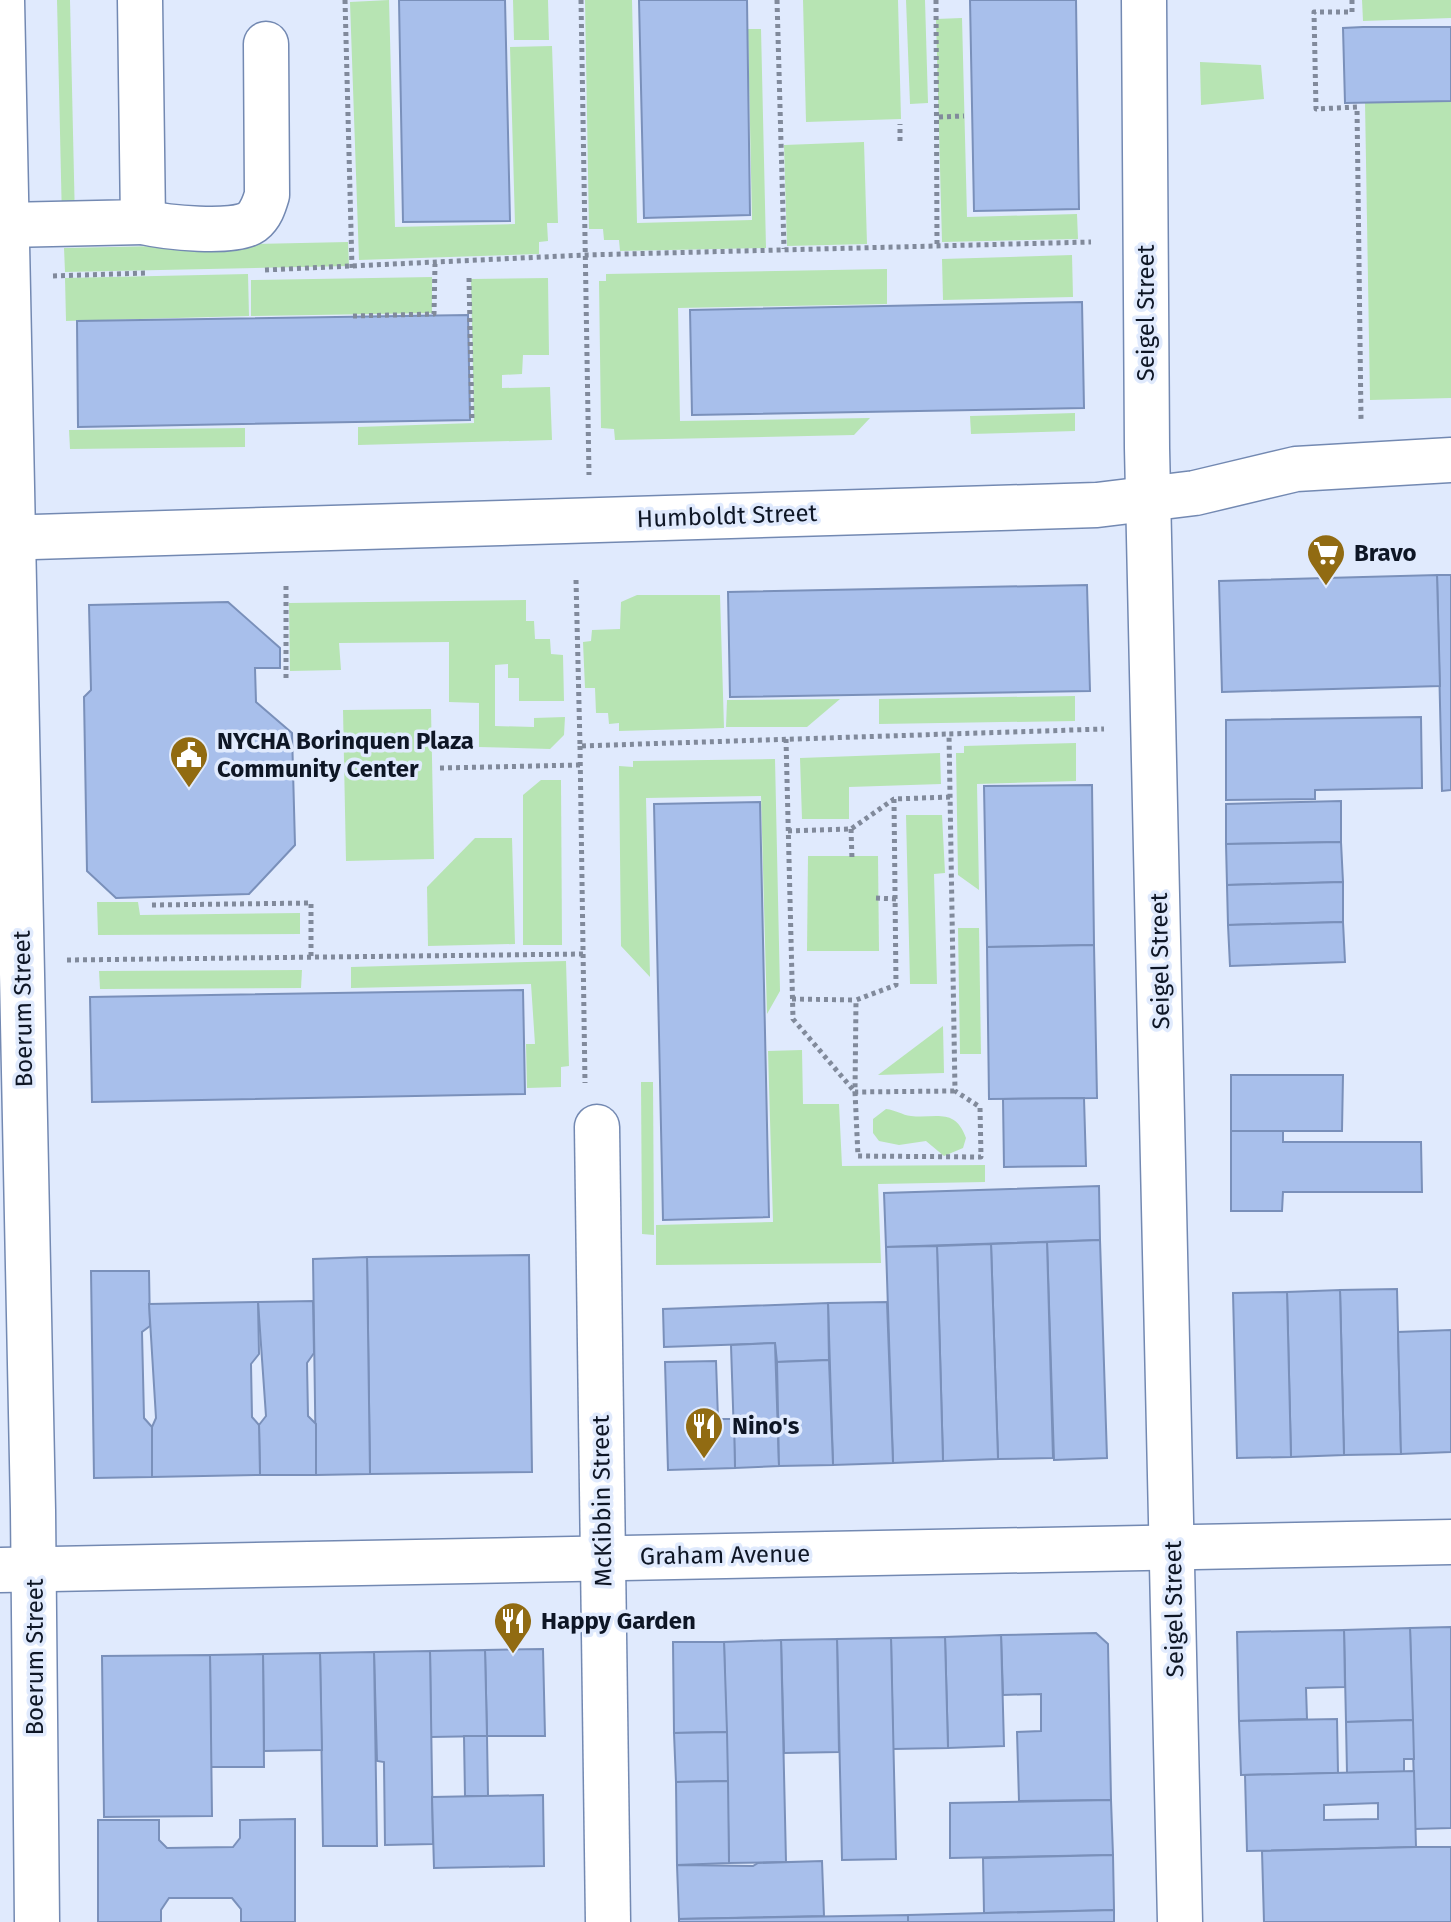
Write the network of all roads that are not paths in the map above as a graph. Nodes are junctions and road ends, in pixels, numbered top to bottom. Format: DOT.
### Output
graph roads {
  1 [pos="2,0"];
  2 [pos="140,0"];
  3 [pos="1144,0"];
  4 [pos="266,44"];
  5 [pos="143,222"];
  6 [pos="6,225"];
  7 [pos="1451,460"];
  8 [pos="1150,498"];
  9 [pos="6,538"];
  10 [pos="591,1108"];
  11 [pos="1451,1542"];
  12 [pos="1172,1547"];
  13 [pos="602,1558"];
  14 [pos="17,1569"];
  15 [pos="37,1922"];
  16 [pos="608,1922"];
  17 [pos="1180,1922"];
  1 -- 6 [label="street, Boerum Street"];
  2 -- 5 [label="street"];
  3 -- 8 [label="street, Seigel Street"];
  4 -- 5 [label="street"];
  5 -- 6 [label="street"];
  6 -- 9 [label="street, Boerum Street"];
  7 -- 8 [label="street, Humboldt Street"];
  8 -- 9 [label="street, Humboldt Street"];
  8 -- 12 [label="street, Seigel Street"];
  9 -- 14 [label="street, Boerum Street"];
  10 -- 13 [label="street, McKibbin Street"];
  11 -- 12 [label="street, Graham Avenue"];
  12 -- 13 [label="street, Graham Avenue"];
  12 -- 17 [label="street, Seigel Street"];
  13 -- 14 [label="street, Graham Avenue"];
  13 -- 16 [label="street, McKibbin Street"];
  14 -- 15 [label="street, Boerum Street"];
}
